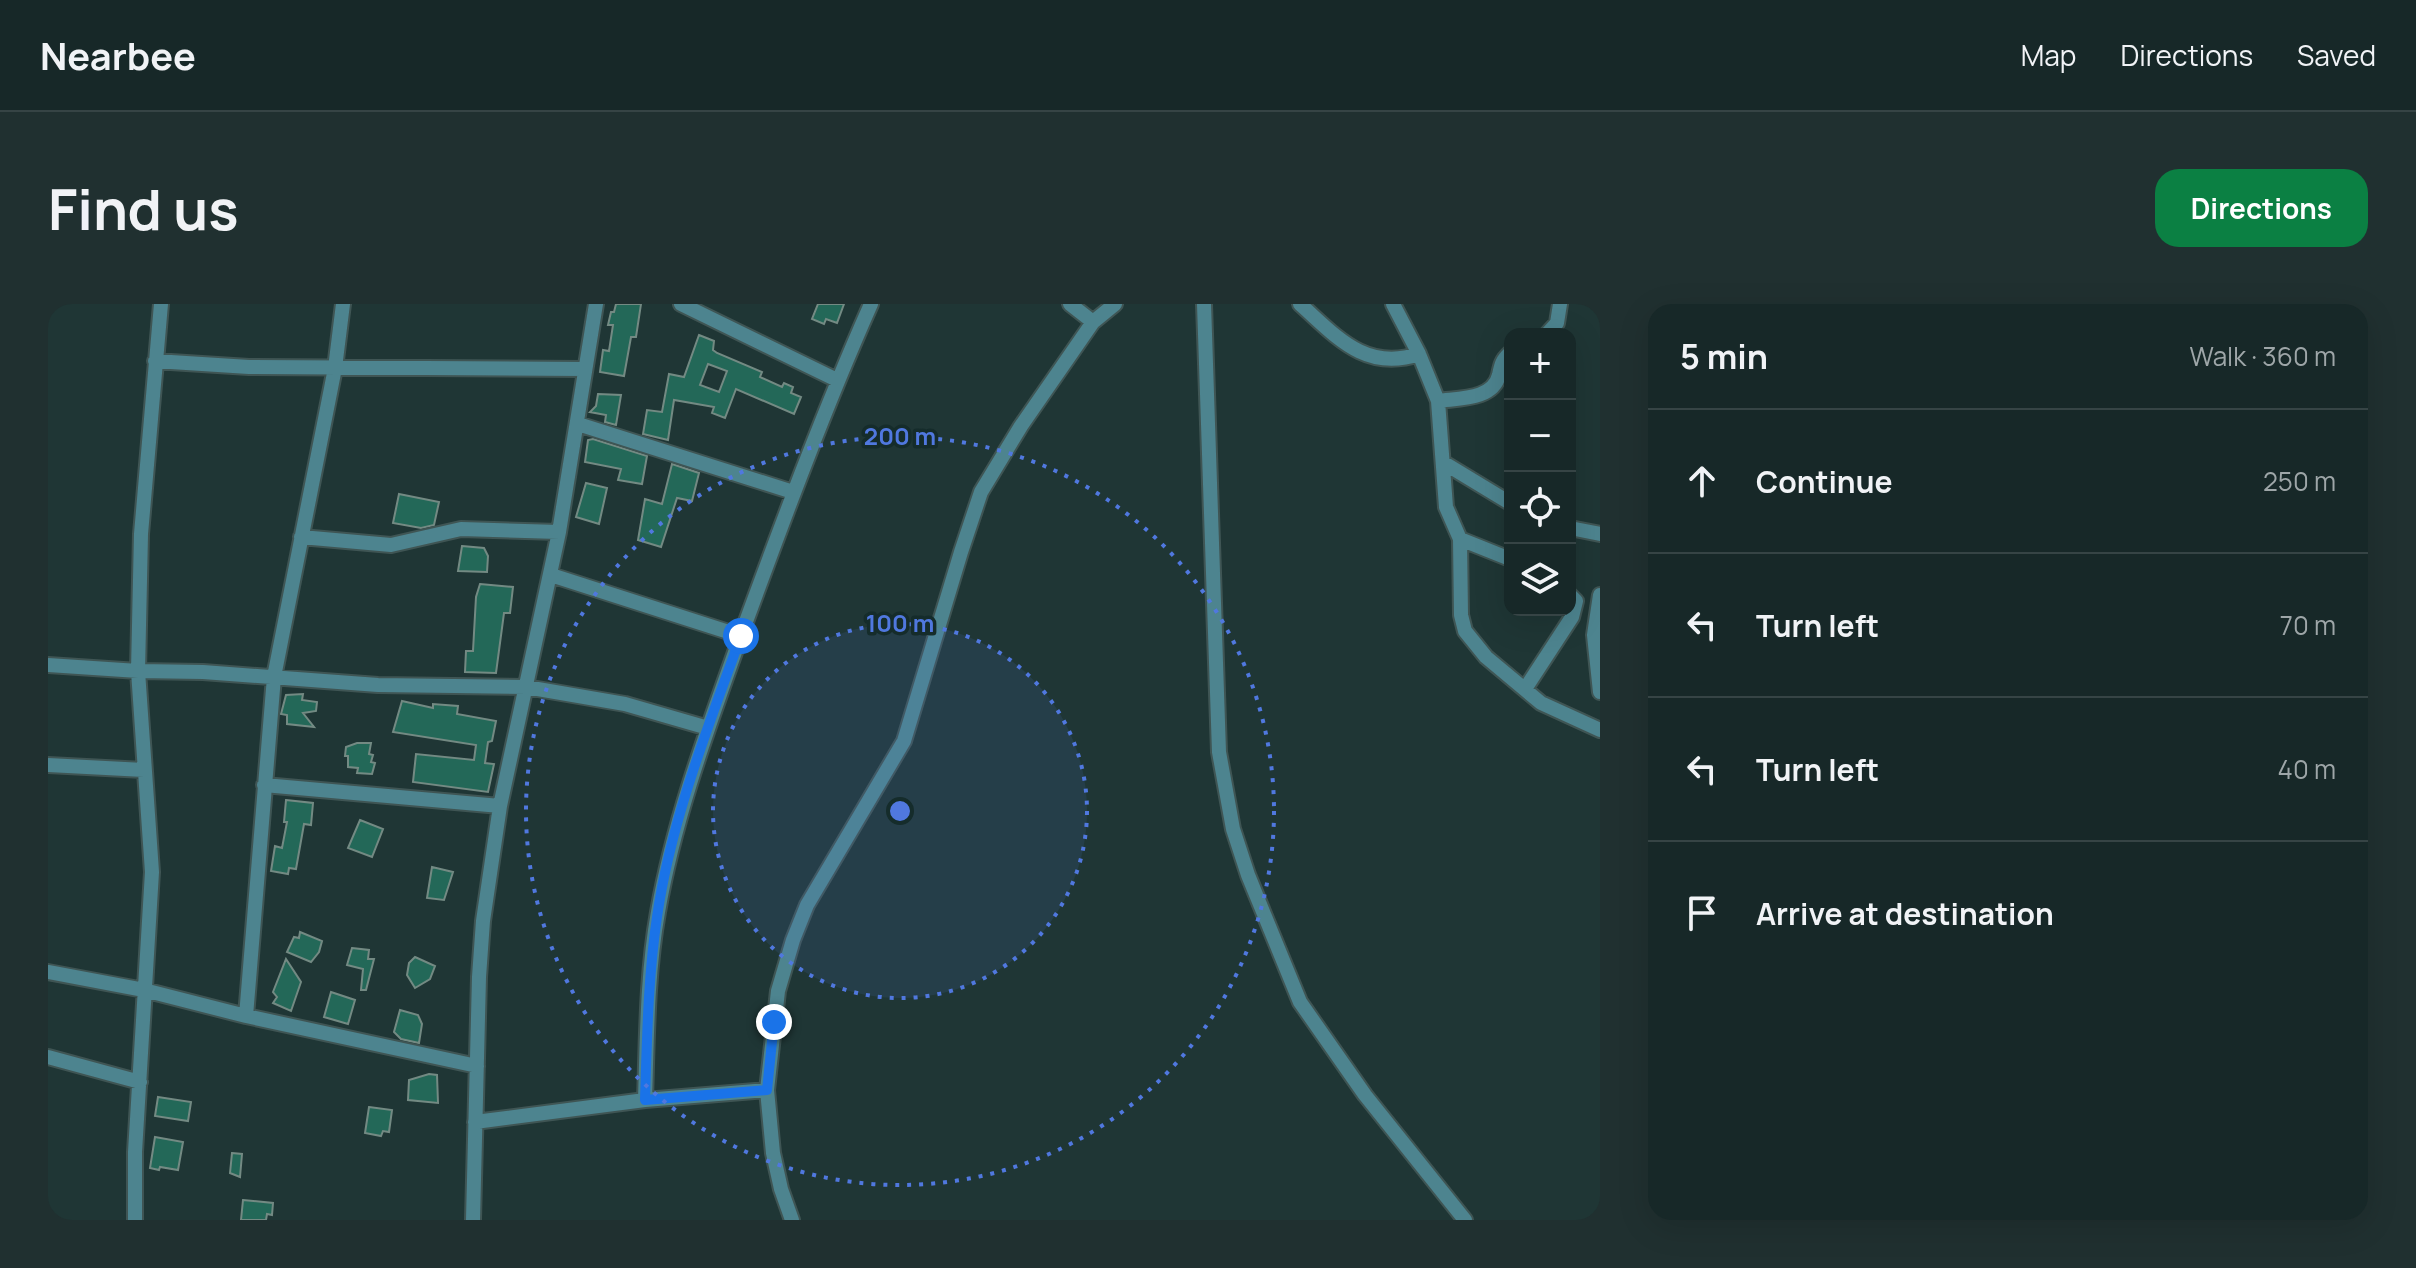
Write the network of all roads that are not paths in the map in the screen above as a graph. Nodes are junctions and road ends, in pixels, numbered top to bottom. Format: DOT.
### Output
graph roads {
  1 [pos="161,304"];
  2 [pos="343,304"];
  3 [pos="596,304"];
  4 [pos="681,304"];
  5 [pos="871,304"];
  6 [pos="1070,304"];
  7 [pos="1115,304"];
  8 [pos="1204,304"];
  9 [pos="1300,304"];
  10 [pos="1393,304"];
  11 [pos="1560,304"];
  12 [pos="1093,322"];
  13 [pos="1552,328"];
  14 [pos="1419,354"];
  15 [pos="1504,360"];
  16 [pos="155,361"];
  17 [pos="335,368"];
  18 [pos="584,369"];
  19 [pos="837,380"];
  20 [pos="1438,401"];
  21 [pos="578,424"];
  22 [pos="1444,463"];
  23 [pos="793,492"];
  24 [pos="1504,499"];
  25 [pos="1576,529"];
  26 [pos="559,532"];
  27 [pos="1600,534"];
  28 [pos="301,537"];
  29 [pos="1460,539"];
  30 [pos="1504,557"];
  31 [pos="551,575"];
  32 [pos="1600,595"];
  33 [pos="1572,616"];
  34 [pos="741,636"];
  35 [pos="48,665"];
  36 [pos="138,671"];
  37 [pos="274,677"];
  38 [pos="526,687"];
  39 [pos="1525,689"];
  40 [pos="1600,692"];
  41 [pos="708,728"];
  42 [pos="1600,730"];
  43 [pos="48,765"];
  44 [pos="144,770"];
  45 [pos="264,785"];
  46 [pos="500,806"];
  47 [pos="48,972"];
  48 [pos="144,990"];
  49 [pos="246,1016"];
  50 [pos="48,1057"];
  51 [pos="477,1066"];
  52 [pos="140,1082"];
  53 [pos="767,1090"];
  54 [pos="645,1100"];
  55 [pos="475,1122"];
  56 [pos="135,1220"];
  57 [pos="473,1220"];
  58 [pos="792,1220"];
  59 [pos="1465,1220"];
  1 -- 16 [label="street"];
  2 -- 17 [label="street"];
  3 -- 18 [label="street"];
  4 -- 19 [label="street"];
  5 -- 19 [label="street"];
  6 -- 12 [label="street"];
  7 -- 12 [label="street"];
  8 -- 59 [label="street"];
  9 -- 14 [label="street"];
  10 -- 14 [label="street"];
  11 -- 13 [label="street"];
  12 -- 53 [label="street"];
  14 -- 20 [label="street"];
  15 -- 20 [label="street"];
  16 -- 17 [label="street"];
  16 -- 36 [label="street"];
  17 -- 18 [label="street"];
  17 -- 28 [label="street"];
  18 -- 21 [label="street"];
  19 -- 23 [label="street"];
  20 -- 22 [label="street"];
  21 -- 23 [label="street"];
  21 -- 26 [label="street"];
  22 -- 24 [label="street"];
  22 -- 29 [label="street"];
  23 -- 34 [label="street"];
  25 -- 27 [label="street"];
  26 -- 28 [label="street"];
  26 -- 31 [label="street"];
  28 -- 37 [label="street"];
  29 -- 30 [label="street"];
  29 -- 39 [label="street"];
  31 -- 34 [label="street"];
  31 -- 38 [label="street"];
  32 -- 40 [label="street"];
  33 -- 39 [label="street"];
  34 -- 41 [label="street"];
  35 -- 36 [label="street"];
  36 -- 37 [label="street"];
  36 -- 44 [label="street"];
  37 -- 38 [label="street"];
  37 -- 45 [label="street"];
  38 -- 41 [label="street"];
  38 -- 46 [label="street"];
  39 -- 42 [label="street"];
  41 -- 54 [label="street"];
  43 -- 44 [label="street"];
  44 -- 48 [label="street"];
  45 -- 46 [label="street"];
  45 -- 49 [label="street"];
  46 -- 51 [label="street"];
  47 -- 48 [label="street"];
  48 -- 49 [label="street"];
  48 -- 52 [label="street"];
  49 -- 51 [label="street"];
  50 -- 52 [label="street"];
  51 -- 55 [label="street"];
  52 -- 56 [label="street"];
  53 -- 54 [label="street"];
  53 -- 58 [label="street"];
  54 -- 55 [label="street"];
  55 -- 57 [label="street"];
}
